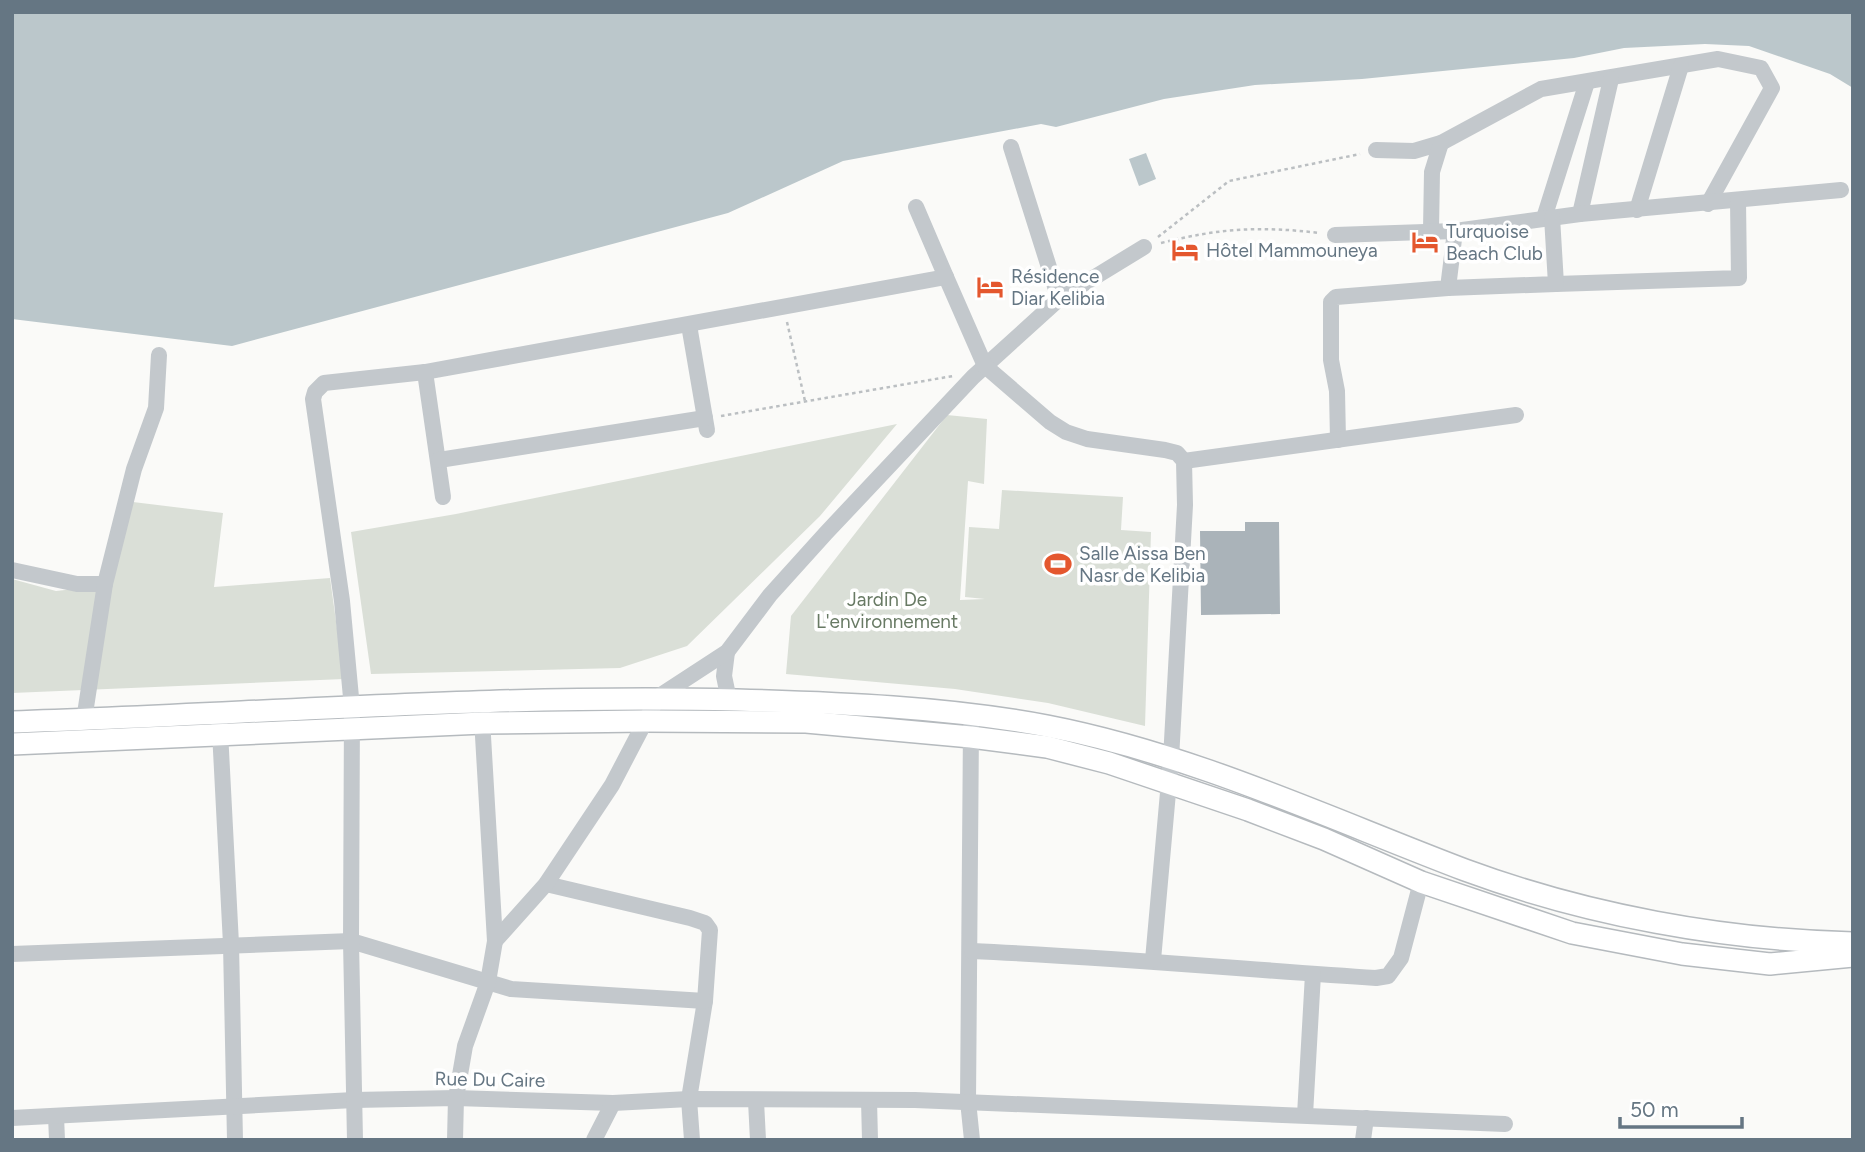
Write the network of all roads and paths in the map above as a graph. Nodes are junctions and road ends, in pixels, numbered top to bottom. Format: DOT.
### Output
graph roads {
  1 [pos="1681,66"];
  2 [pos="1611,79"];
  3 [pos="1587,82"];
  4 [pos="1441,144"];
  5 [pos="1011,147"];
  6 [pos="1376,150"];
  7 [pos="1842,190"];
  8 [pos="1738,200"];
  9 [pos="1708,204"];
  10 [pos="916,207"];
  11 [pos="1637,210"];
  12 [pos="1580,214"];
  13 [pos="1548,218"];
  14 [pos="1431,230"];
  15 [pos="1455,231"];
  16 [pos="1335,235"];
  17 [pos="1144,247"];
  18 [pos="946,278"];
  19 [pos="1556,284"];
  20 [pos="1448,288"];
  21 [pos="1059,299"];
  22 [pos="783,307"];
  23 [pos="689,325"];
  24 [pos="159,355"];
  25 [pos="425,372"];
  26 [pos="979,372"];
  27 [pos="806,401"];
  28 [pos="1516,415"];
  29 [pos="706,424"];
  30 [pos="1338,439"];
  31 [pos="439,460"];
  32 [pos="1184,461"];
  33 [pos="443,496"];
  34 [pos="12,570"];
  35 [pos="105,584"];
  36 [pos="727,652"];
  37 [pos="658,698"];
  38 [pos="729,700"];
  39 [pos="352,708"];
  40 [pos="219,712"];
  41 [pos="482,712"];
  42 [pos="971,714"];
  43 [pos="84,720"];
  44 [pos="645,721"];
  45 [pos="12,722"];
  46 [pos="351,730"];
  47 [pos="221,736"];
  48 [pos="971,737"];
  49 [pos="12,744"];
  50 [pos="1171,759"];
  51 [pos="1169,783"];
  52 [pos="1421,882"];
  53 [pos="546,884"];
  54 [pos="495,941"];
  55 [pos="351,942"];
  56 [pos="1853,943"];
  57 [pos="230,944"];
  58 [pos="972,951"];
  59 [pos="12,954"];
  60 [pos="1853,956"];
  61 [pos="1153,960"];
  62 [pos="1313,974"];
  63 [pos="488,982"];
  64 [pos="705,1001"];
  65 [pos="456,1098"];
  66 [pos="354,1100"];
  67 [pos="689,1100"];
  68 [pos="869,1100"];
  69 [pos="756,1101"];
  70 [pos="968,1101"];
  71 [pos="613,1103"];
  72 [pos="236,1104"];
  73 [pos="1306,1115"];
  74 [pos="56,1116"];
  75 [pos="12,1118"];
  76 [pos="1366,1118"];
  77 [pos="1505,1124"];
  78 [pos="57,1140"];
  79 [pos="235,1140"];
  80 [pos="355,1140"];
  81 [pos="455,1140"];
  82 [pos="594,1140"];
  83 [pos="692,1140"];
  84 [pos="758,1140"];
  85 [pos="870,1140"];
  86 [pos="972,1140"];
  87 [pos="1363,1140"];
  1 -- 2 [label="street"];
  1 -- 9 [label="street"];
  1 -- 11 [label="street"];
  2 -- 3 [label="street"];
  2 -- 12 [label="street"];
  3 -- 4 [label="street"];
  3 -- 13 [label="street"];
  4 -- 6 [label="street"];
  4 -- 14 [label="street"];
  5 -- 21 [label="street"];
  6 -- 17 [label="path"];
  7 -- 8 [label="street"];
  8 -- 9 [label="street"];
  8 -- 19 [label="street"];
  9 -- 11 [label="street"];
  10 -- 18 [label="street"];
  11 -- 12 [label="street"];
  12 -- 13 [label="street"];
  13 -- 15 [label="street"];
  13 -- 19 [label="street"];
  14 -- 15 [label="street"];
  14 -- 16 [label="street"];
  15 -- 20 [label="street"];
  16 -- 17 [label="path"];
  17 -- 21 [label="street"];
  18 -- 22 [label="street"];
  18 -- 26 [label="street"];
  19 -- 20 [label="street"];
  20 -- 30 [label="street"];
  21 -- 26 [label="street"];
  22 -- 23 [label="street"];
  22 -- 27 [label="path"];
  23 -- 25 [label="street"];
  23 -- 29 [label="street"];
  24 -- 35 [label="street"];
  25 -- 31 [label="street"];
  25 -- 39 [label="street"];
  26 -- 27 [label="path"];
  26 -- 32 [label="street"];
  26 -- 36 [label="street"];
  27 -- 29 [label="path"];
  28 -- 30 [label="street"];
  29 -- 31 [label="street"];
  30 -- 32 [label="street"];
  31 -- 33 [label="street"];
  32 -- 50 [label="street"];
  34 -- 35 [label="street"];
  35 -- 43 [label="street"];
  36 -- 37 [label="street"];
  36 -- 38 [label="street"];
  37 -- 38 [label="main road"];
  37 -- 41 [label="main road"];
  37 -- 44 [label="street"];
  38 -- 42 [label="main road"];
  39 -- 40 [label="main road"];
  39 -- 41 [label="main road"];
  39 -- 46 [label="street"];
  40 -- 43 [label="main road"];
  40 -- 47 [label="street"];
  41 -- 44 [label="main road"];
  41 -- 46 [label="main road"];
  41 -- 54 [label="street"];
  42 -- 48 [label="street"];
  42 -- 50 [label="main road"];
  43 -- 45 [label="main road"];
  44 -- 48 [label="main road"];
  44 -- 53 [label="street"];
  46 -- 47 [label="main road"];
  46 -- 55 [label="street"];
  47 -- 49 [label="main road"];
  47 -- 57 [label="street"];
  48 -- 51 [label="main road"];
  48 -- 58 [label="street"];
  50 -- 51 [label="street"];
  50 -- 56 [label="main road"];
  51 -- 52 [label="main road"];
  51 -- 61 [label="street"];
  52 -- 60 [label="main road"];
  52 -- 62 [label="street"];
  53 -- 54 [label="street"];
  53 -- 64 [label="street"];
  54 -- 63 [label="street"];
  55 -- 57 [label="street"];
  55 -- 63 [label="street"];
  55 -- 66 [label="street"];
  57 -- 59 [label="street"];
  57 -- 72 [label="street"];
  58 -- 61 [label="street"];
  58 -- 70 [label="street"];
  61 -- 62 [label="street"];
  62 -- 73 [label="street"];
  63 -- 64 [label="street"];
  63 -- 65 [label="street"];
  64 -- 67 [label="street"];
  65 -- 66 [label="street, Rue Du Caire"];
  65 -- 71 [label="street, Rue Du Caire"];
  65 -- 81 [label="street"];
  66 -- 72 [label="street, Rue Du Caire"];
  66 -- 80 [label="street"];
  67 -- 69 [label="street, Rue Du Caire"];
  67 -- 71 [label="street, Rue Du Caire"];
  67 -- 83 [label="street"];
  68 -- 69 [label="street, Rue Du Caire"];
  68 -- 70 [label="street, Rue Du Caire"];
  68 -- 85 [label="street"];
  69 -- 84 [label="street"];
  70 -- 73 [label="street, Rue Du Caire"];
  70 -- 86 [label="street"];
  71 -- 82 [label="street"];
  72 -- 74 [label="street, Rue Du Caire"];
  72 -- 79 [label="street"];
  73 -- 76 [label="street, Rue Du Caire"];
  74 -- 75 [label="street, Rue Du Caire"];
  74 -- 78 [label="street"];
  76 -- 77 [label="street, Rue Du Caire"];
  76 -- 87 [label="street"];
}
